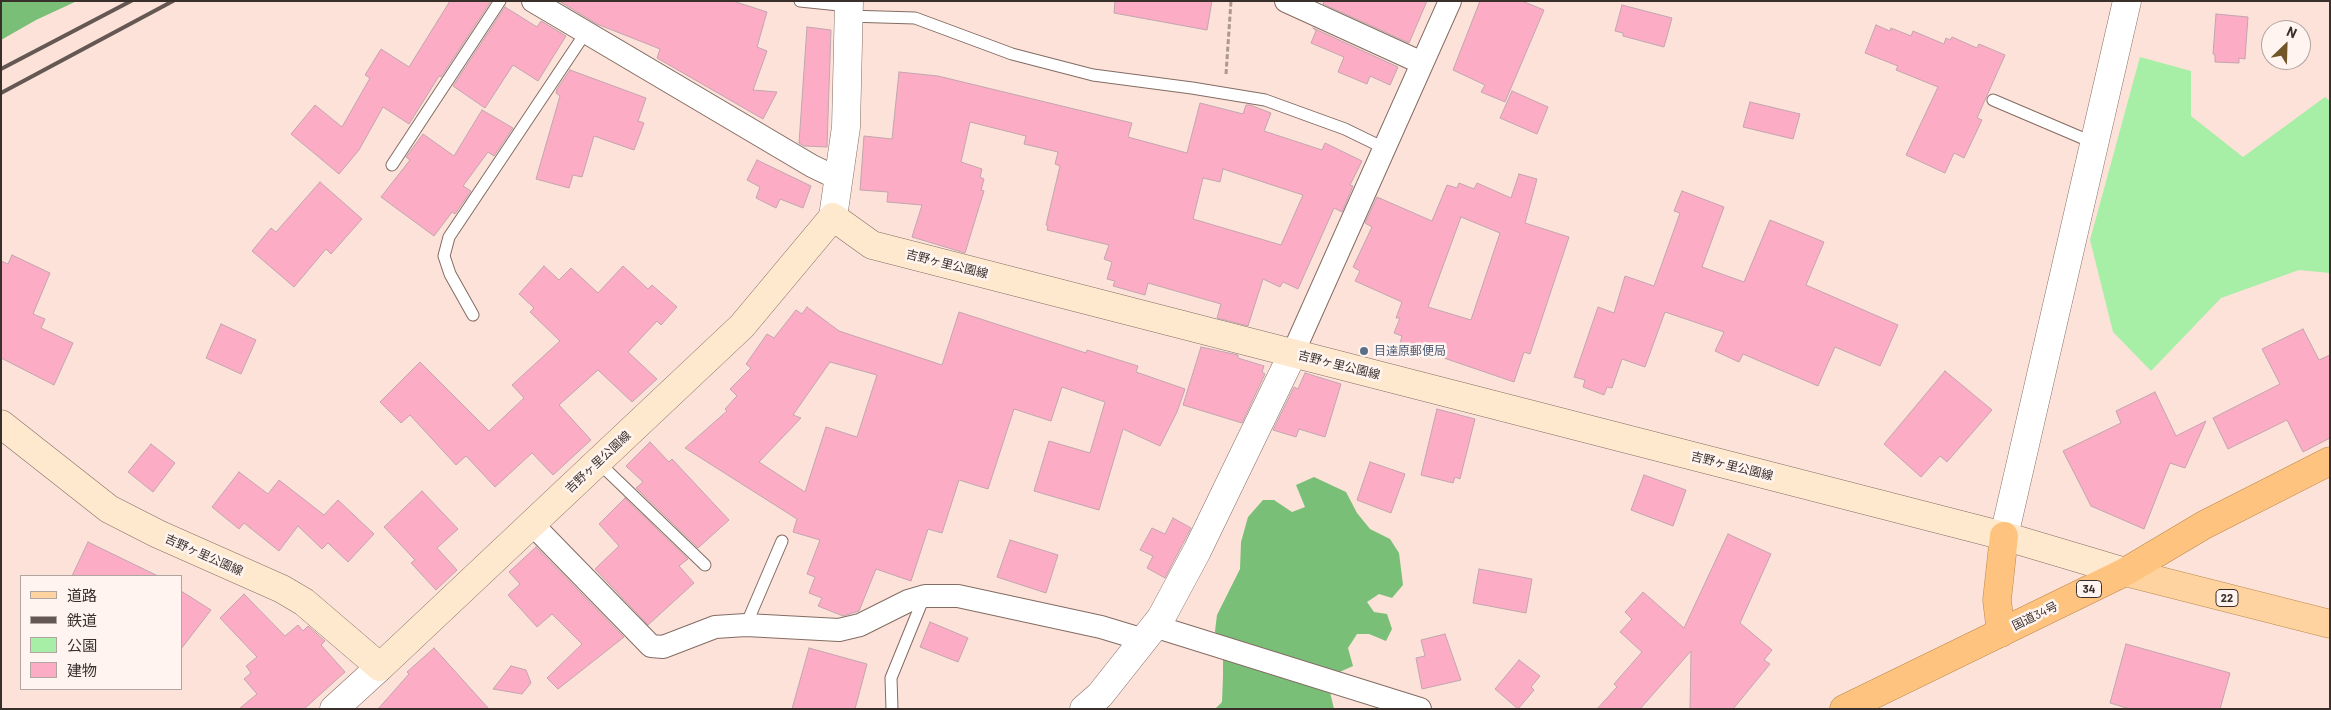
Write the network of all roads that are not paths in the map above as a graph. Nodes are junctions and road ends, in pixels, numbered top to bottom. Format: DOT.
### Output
graph roads {
  1 [pos="500,1"];
  2 [pos="533,1"];
  3 [pos="800,1"];
  4 [pos="1286,1"];
  5 [pos="1450,1"];
  6 [pos="2127,1"];
  7 [pos="848,8"];
  8 [pos="586,32"];
  9 [pos="1422,62"];
  10 [pos="1992,100"];
  11 [pos="2095,144"];
  12 [pos="1384,148"];
  13 [pos="392,165"];
  14 [pos="839,179"];
  15 [pos="833,217"];
  16 [pos="473,315"];
  17 [pos="1292,353"];
  18 [pos="1,424"];
  19 [pos="2330,461"];
  20 [pos="598,462"];
  21 [pos="532,524"];
  22 [pos="2004,536"];
  23 [pos="782,541"];
  24 [pos="705,565"];
  25 [pos="2125,572"];
  26 [pos="925,596"];
  27 [pos="2330,624"];
  28 [pos="746,625"];
  29 [pos="1149,633"];
  30 [pos="2001,633"];
  31 [pos="380,667"];
  32 [pos="334,709"];
  33 [pos="892,709"];
  34 [pos="1084,709"];
  35 [pos="1420,709"];
  36 [pos="1844,709"];
  1 -- 13 [label="lane"];
  2 -- 8 [label="street"];
  3 -- 7 [label="lane"];
  4 -- 9 [label="street"];
  5 -- 9 [label="street"];
  6 -- 11 [label="street"];
  7 -- 12 [label="lane"];
  7 -- 14 [label="street"];
  8 -- 14 [label="street"];
  8 -- 16 [label="lane"];
  9 -- 12 [label="street"];
  10 -- 11 [label="lane"];
  11 -- 22 [label="street"];
  12 -- 17 [label="street"];
  14 -- 15 [label="street"];
  15 -- 17 [label="main road, 吉野ヶ里公園線"];
  15 -- 20 [label="main road, 吉野ヶ里公園線"];
  17 -- 22 [label="main road, 吉野ヶ里公園線"];
  17 -- 29 [label="street"];
  18 -- 31 [label="main road, 吉野ヶ里公園線"];
  19 -- 25 [label="highway, 国道34号 / 34"];
  20 -- 21 [label="main road, 吉野ヶ里公園線"];
  20 -- 24 [label="lane"];
  21 -- 28 [label="street"];
  21 -- 31 [label="main road, 吉野ヶ里公園線"];
  22 -- 25 [label="main road, 吉野ヶ里公園線"];
  22 -- 30 [label="highway"];
  23 -- 28 [label="lane"];
  25 -- 27 [label="main road, 22"];
  25 -- 30 [label="highway, 国道34号 / 34"];
  26 -- 28 [label="street"];
  26 -- 29 [label="street"];
  26 -- 33 [label="lane"];
  29 -- 34 [label="street"];
  29 -- 35 [label="street"];
  30 -- 36 [label="highway, 国道34号 / 34"];
  31 -- 32 [label="street"];
}
